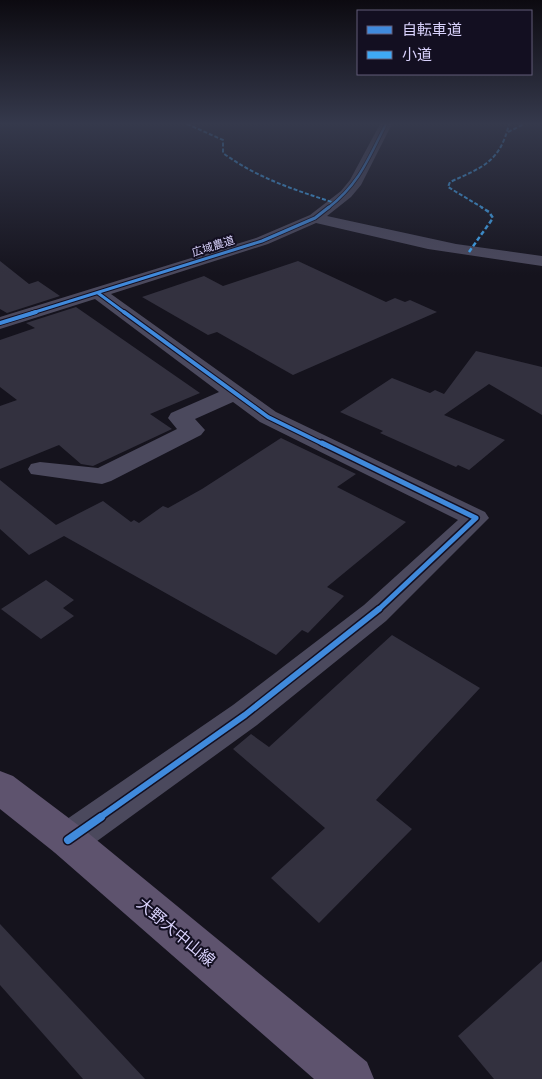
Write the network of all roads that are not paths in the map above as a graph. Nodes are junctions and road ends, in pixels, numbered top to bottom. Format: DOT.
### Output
graph roads {
  1 [pos="360,174"];
  2 [pos="315,218"];
  3 [pos="542,261"];
  4 [pos="98,293"];
  5 [pos="0,323"];
  6 [pos="235,392"];
  7 [pos="40,469"];
  8 [pos="0,787"];
  9 [pos="68,840"];
  10 [pos="350,1079"];
  1 -- 2 [label="street, 広域農道"];
  2 -- 3 [label="street"];
  2 -- 4 [label="street, 広域農道"];
  4 -- 5 [label="street, 広域農道"];
  4 -- 6 [label="street"];
  6 -- 7 [label="street"];
  6 -- 9 [label="street"];
  8 -- 9 [label="main road, 大野大中山線"];
  9 -- 10 [label="main road, 大野大中山線"];
}
